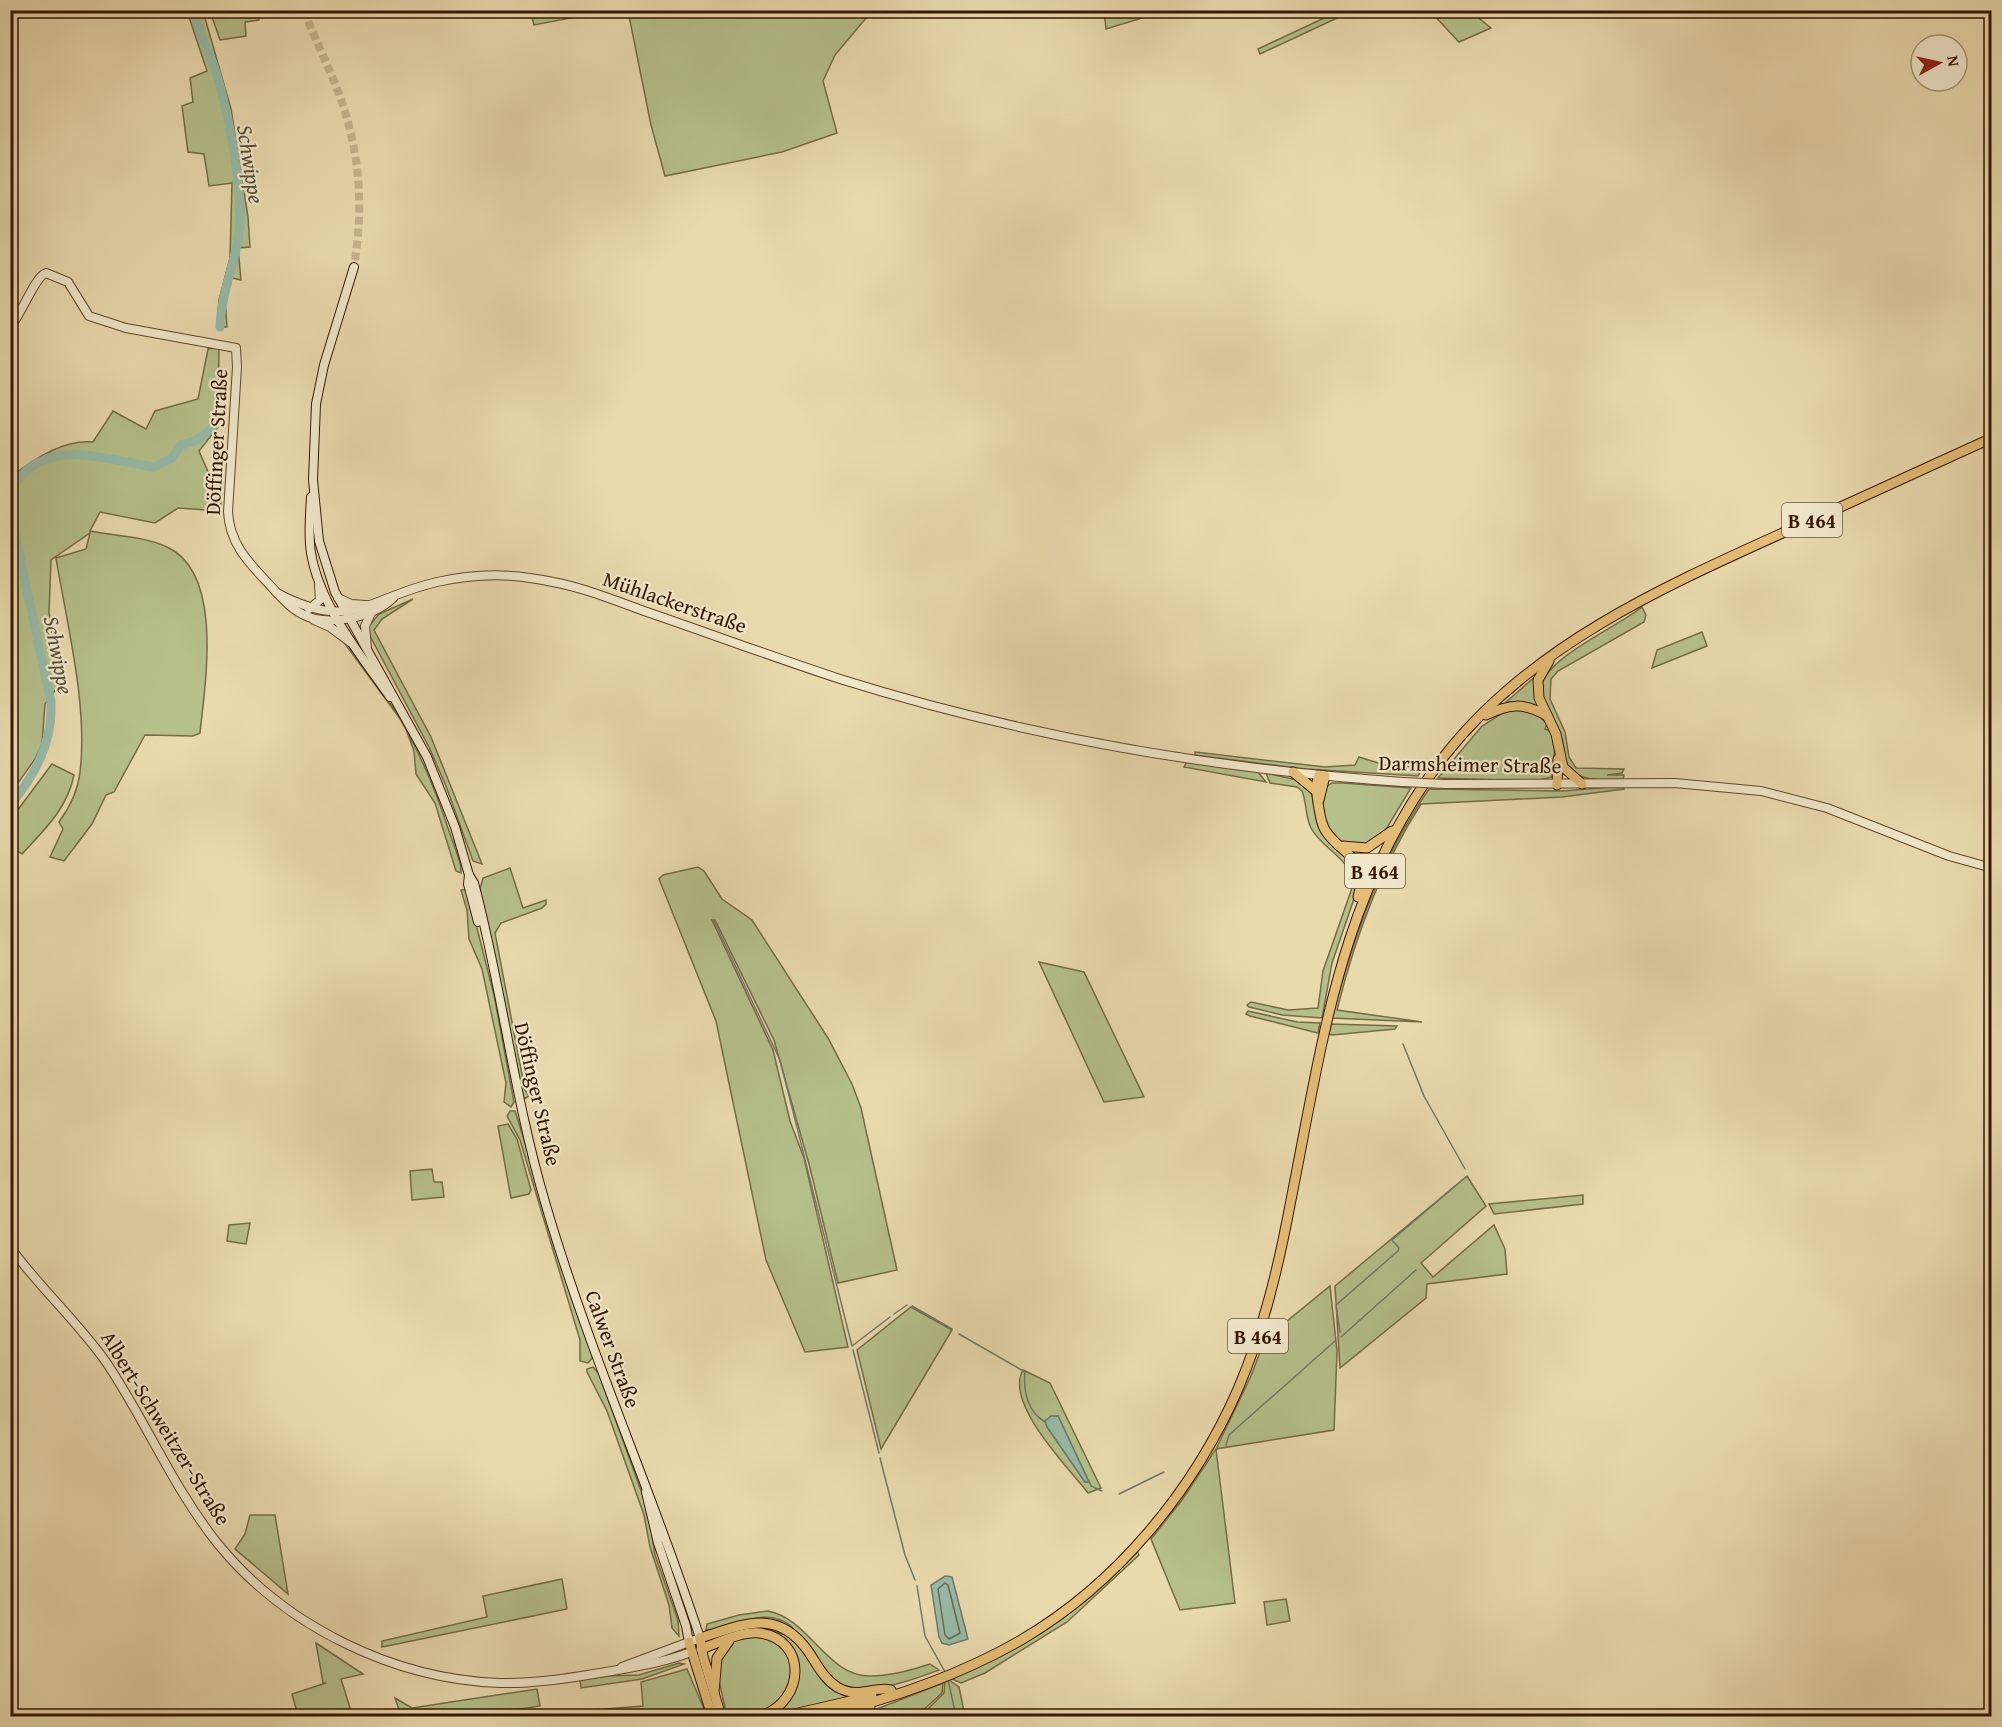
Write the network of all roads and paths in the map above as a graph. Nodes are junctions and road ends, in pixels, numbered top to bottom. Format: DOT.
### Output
graph roads {
  1 [pos="354,267"];
  2 [pos="10,327"];
  3 [pos="1992,438"];
  4 [pos="313,480"];
  5 [pos="318,579"];
  6 [pos="338,598"];
  7 [pos="371,608"];
  8 [pos="308,613"];
  9 [pos="337,615"];
  10 [pos="347,615"];
  11 [pos="354,645"];
  12 [pos="368,649"];
  13 [pos="1556,652"];
  14 [pos="400,705"];
  15 [pos="942,707"];
  16 [pos="1547,716"];
  17 [pos="1479,718"];
  18 [pos="1560,754"];
  19 [pos="1563,767"];
  20 [pos="1293,772"];
  21 [pos="1322,776"];
  22 [pos="1582,784"];
  23 [pos="1560,785"];
  24 [pos="1316,791"];
  25 [pos="1318,802"];
  26 [pos="1396,828"];
  27 [pos="1340,845"];
  28 [pos="1992,868"];
  29 [pos="1356,914"];
  30 [pos="550,1218"];
  31 [pos="10,1246"];
  32 [pos="646,1492"];
  33 [pos="700,1638"];
  34 [pos="730,1639"];
  35 [pos="688,1642"];
  36 [pos="701,1649"];
  37 [pos="691,1652"];
  38 [pos="612,1671"];
  39 [pos="934,1678"];
  40 [pos="891,1690"];
  41 [pos="909,1691"];
  42 [pos="714,1692"];
  43 [pos="716,1714"];
  44 [pos="761,1716"];
  45 [pos="785,1716"];
  46 [pos="821,1716"];
  47 [pos="855,1716"];
  1 -- 4 [label="main road"];
  2 -- 8 [label="street, Döffinger Straße"];
  3 -- 13 [label="main road, B 464"];
  4 -- 5 [label="main road, Döffinger Straße"];
  4 -- 6 [label="main road, Döffinger Straße"];
  5 -- 8 [label="street"];
  5 -- 9 [label="main road, Döffinger Straße"];
  6 -- 7 [label="street"];
  6 -- 10 [label="main road, Döffinger Straße"];
  7 -- 10 [label="street, Mühlackerstraße"];
  7 -- 12 [label="street"];
  7 -- 15 [label="street, Mühlackerstraße"];
  8 -- 9 [label="street, Döffinger Straße"];
  8 -- 11 [label="street"];
  9 -- 10 [label="street, Mühlackerstraße"];
  9 -- 11 [label="main road, Döffinger Straße"];
  10 -- 12 [label="main road, Döffinger Straße"];
  11 -- 14 [label="main road, Döffinger Straße"];
  12 -- 14 [label="main road, Döffinger Straße"];
  13 -- 16 [label="main road"];
  13 -- 17 [label="main road, B 464"];
  14 -- 30 [label="main road, Döffinger Straße"];
  15 -- 20 [label="street, Darmsheimer Straße"];
  16 -- 17 [label="main road"];
  16 -- 18 [label="main road"];
  17 -- 26 [label="main road, B 464"];
  18 -- 19 [label="main road"];
  18 -- 23 [label="main road"];
  19 -- 22 [label="main road"];
  19 -- 23 [label="main road"];
  20 -- 21 [label="street, Darmsheimer Straße"];
  20 -- 24 [label="main road"];
  21 -- 23 [label="street, Darmsheimer Straße, bridge"];
  21 -- 24 [label="main road"];
  21 -- 25 [label="main road"];
  22 -- 23 [label="street, Darmsheimer Straße"];
  22 -- 28 [label="street, Darmsheimer Straße"];
  24 -- 25 [label="main road"];
  25 -- 27 [label="main road"];
  26 -- 27 [label="main road"];
  26 -- 29 [label="main road, B 464"];
  27 -- 29 [label="main road"];
  29 -- 39 [label="main road, B 464"];
  30 -- 32 [label="main road, Calwer Straße"];
  31 -- 38 [label="street, Albert-Schweitzer-Straße"];
  32 -- 33 [label="main road, Calwer Straße"];
  32 -- 35 [label="main road, Calwer Straße"];
  33 -- 35 [label="main road"];
  33 -- 36 [label="main road, Calwer Straße"];
  33 -- 40 [label="main road"];
  34 -- 36 [label="main road"];
  34 -- 42 [label="main road"];
  34 -- 44 [label="main road"];
  35 -- 37 [label="main road, Calwer Straße"];
  35 -- 38 [label="street"];
  36 -- 37 [label="main road"];
  36 -- 42 [label="main road, Calwer Straße"];
  37 -- 38 [label="street"];
  37 -- 43 [label="main road, Calwer Straße"];
  39 -- 40 [label="main road, B 464"];
  39 -- 41 [label="main road, B 464"];
  40 -- 45 [label="main road, B 464"];
  41 -- 46 [label="main road, B 464"];
  41 -- 47 [label="main road"];
  42 -- 43 [label="main road, Calwer Straße"];
}
